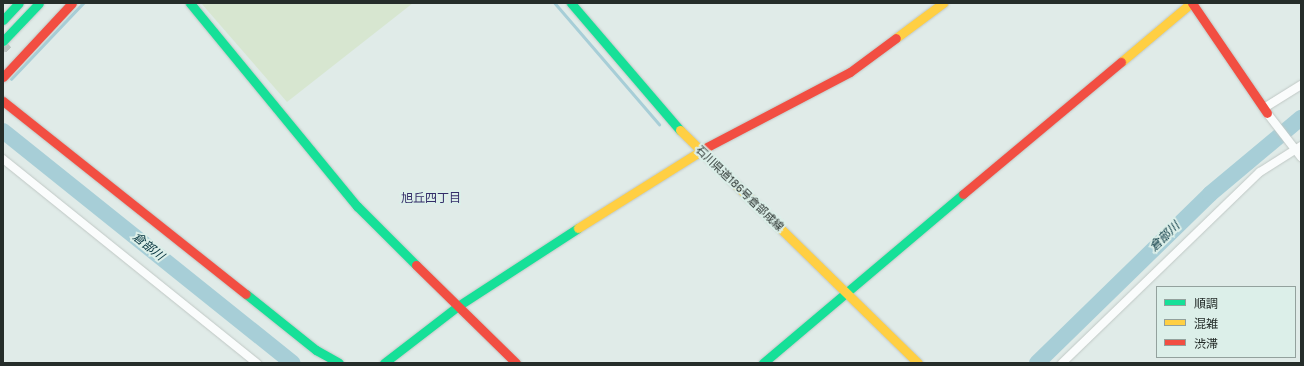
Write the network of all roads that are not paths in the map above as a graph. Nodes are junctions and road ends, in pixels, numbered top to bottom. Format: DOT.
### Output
graph roads {
  1 [pos="19,3"];
  2 [pos="39,3"];
  3 [pos="72,3"];
  4 [pos="190,3"];
  5 [pos="572,3"];
  6 [pos="943,3"];
  7 [pos="1191,3"];
  8 [pos="3,20"];
  9 [pos="3,41"];
  10 [pos="3,77"];
  11 [pos="1301,85"];
  12 [pos="3,101"];
  13 [pos="1266,111"];
  14 [pos="1298,150"];
  15 [pos="698,151"];
  16 [pos="3,159"];
  17 [pos="846,291"];
  18 [pos="458,306"];
  19 [pos="771,356"];
  20 [pos="257,363"];
  21 [pos="339,363"];
  22 [pos="384,363"];
  23 [pos="516,363"];
  24 [pos="763,363"];
  25 [pos="779,363"];
  26 [pos="918,363"];
  27 [pos="1062,363"];
  1 -- 8 [label="main road"];
  2 -- 9 [label="main road"];
  3 -- 10 [label="main road"];
  4 -- 18 [label="main road"];
  5 -- 15 [label="main road, 石川県道186号倉部成線"];
  6 -- 15 [label="main road"];
  7 -- 13 [label="main road"];
  7 -- 17 [label="main road"];
  11 -- 13 [label="street"];
  12 -- 21 [label="main road"];
  13 -- 14 [label="street"];
  14 -- 27 [label="street"];
  15 -- 17 [label="main road, 石川県道186号倉部成線"];
  15 -- 18 [label="main road"];
  16 -- 20 [label="street"];
  17 -- 19 [label="main road"];
  17 -- 26 [label="main road, 石川県道186号倉部成線"];
  18 -- 22 [label="main road"];
  18 -- 23 [label="main road"];
  19 -- 24 [label="main road"];
  19 -- 25 [label="main road"];
}
